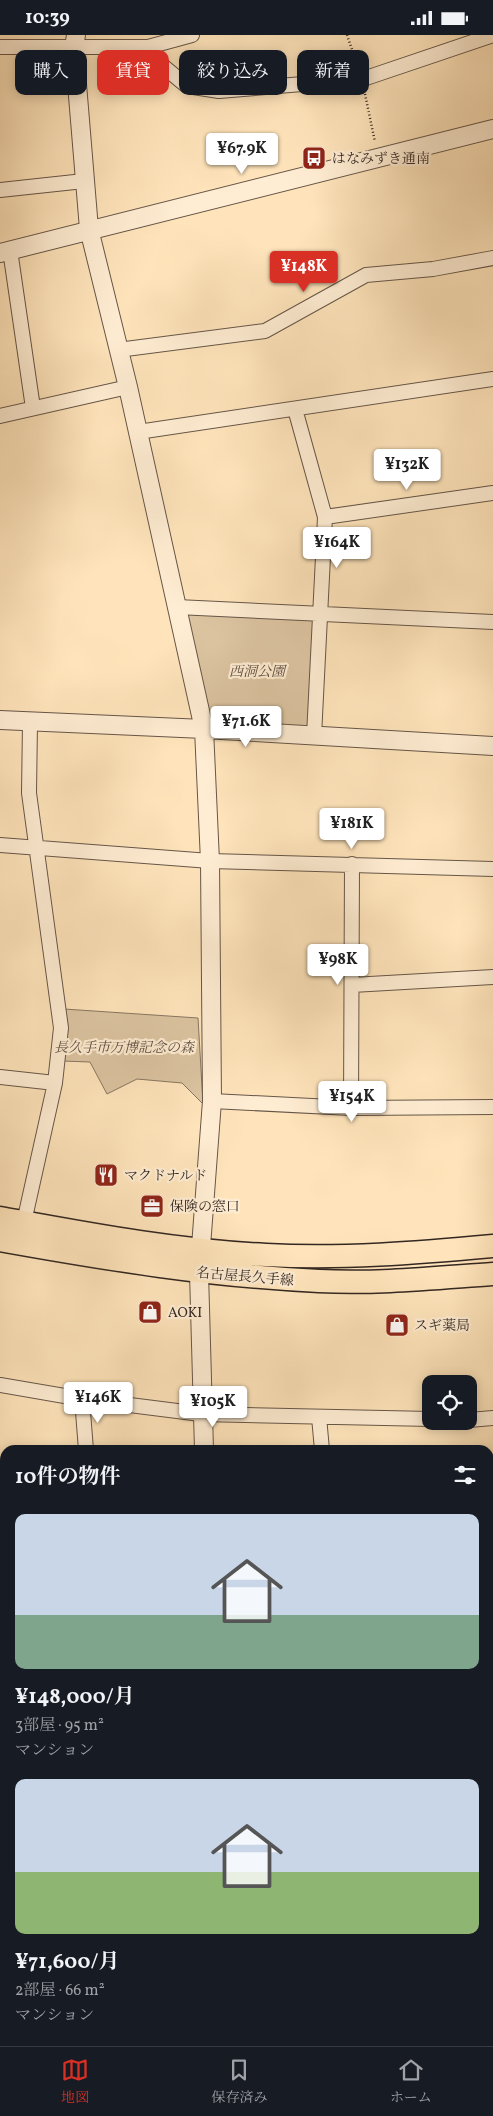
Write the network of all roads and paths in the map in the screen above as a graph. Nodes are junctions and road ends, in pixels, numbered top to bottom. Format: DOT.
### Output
graph roads {
  1 [pos="192,35"];
  2 [pos="493,35"];
  3 [pos="75,41"];
  4 [pos="0,47"];
  5 [pos="148,47"];
  6 [pos="493,129"];
  7 [pos="84,181"];
  8 [pos="0,190"];
  9 [pos="90,229"];
  10 [pos="5,251"];
  11 [pos="493,258"];
  12 [pos="118,350"];
  13 [pos="493,379"];
  14 [pos="128,387"];
  15 [pos="33,408"];
  16 [pos="295,409"];
  17 [pos="0,416"];
  18 [pos="138,432"];
  19 [pos="493,493"];
  20 [pos="325,517"];
  21 [pos="177,607"];
  22 [pos="322,613"];
  23 [pos="493,622"];
  24 [pos="0,720"];
  25 [pos="30,723"];
  26 [pos="204,729"];
  27 [pos="314,736"];
  28 [pos="493,746"];
  29 [pos="0,845"];
  30 [pos="35,849"];
  31 [pos="210,861"];
  32 [pos="352,864"];
  33 [pos="493,869"];
  34 [pos="493,977"];
  35 [pos="352,985"];
  36 [pos="0,1077"];
  37 [pos="55,1083"];
  38 [pos="212,1101"];
  39 [pos="493,1107"];
  40 [pos="351,1108"];
  41 [pos="0,1218"];
  42 [pos="24,1222"];
  43 [pos="0,1240"];
  44 [pos="493,1246"];
  45 [pos="201,1250"];
  46 [pos="199,1273"];
  47 [pos="493,1274"];
  48 [pos="0,1385"];
  49 [pos="82,1399"];
  50 [pos="201,1413"];
  51 [pos="319,1417"];
  52 [pos="493,1418"];
  53 [pos="422,1419"];
  54 [pos="477,1419"];
  55 [pos="86,1445"];
  56 [pos="204,1445"];
  57 [pos="322,1445"];
  1 -- 5 [label="street"];
  2 -- 5 [label="street"];
  3 -- 4 [label="street"];
  3 -- 5 [label="street"];
  3 -- 7 [label="street"];
  6 -- 9 [label="street"];
  7 -- 8 [label="street"];
  7 -- 9 [label="street"];
  9 -- 10 [label="street"];
  9 -- 12 [label="street"];
  10 -- 15 [label="street"];
  11 -- 12 [label="street"];
  12 -- 14 [label="street"];
  13 -- 16 [label="street"];
  14 -- 15 [label="street"];
  14 -- 18 [label="street"];
  15 -- 17 [label="street"];
  16 -- 18 [label="street"];
  16 -- 20 [label="street"];
  18 -- 21 [label="street"];
  19 -- 20 [label="street"];
  20 -- 22 [label="street"];
  21 -- 22 [label="street"];
  21 -- 26 [label="street"];
  22 -- 23 [label="street"];
  22 -- 27 [label="street"];
  24 -- 25 [label="street"];
  25 -- 26 [label="street"];
  25 -- 30 [label="street"];
  26 -- 27 [label="street"];
  26 -- 31 [label="street"];
  27 -- 28 [label="street"];
  29 -- 30 [label="street"];
  30 -- 31 [label="street"];
  30 -- 37 [label="street"];
  31 -- 32 [label="street"];
  31 -- 38 [label="street"];
  32 -- 33 [label="street"];
  32 -- 35 [label="street"];
  34 -- 35 [label="street"];
  35 -- 40 [label="street"];
  36 -- 37 [label="street"];
  37 -- 42 [label="street"];
  38 -- 40 [label="street"];
  38 -- 45 [label="street"];
  39 -- 40 [label="street"];
  41 -- 42 [label="main road, 名古屋長久手線"];
  42 -- 45 [label="main road, 名古屋長久手線"];
  43 -- 46 [label="main road, 名古屋長久手線"];
  44 -- 45 [label="main road, 名古屋長久手線"];
  45 -- 46 [label="street"];
  46 -- 47 [label="main road, 名古屋長久手線"];
  46 -- 50 [label="street"];
  48 -- 49 [label="street"];
  49 -- 50 [label="street"];
  49 -- 55 [label="street"];
  50 -- 51 [label="street"];
  50 -- 56 [label="street"];
  51 -- 53 [label="street"];
  51 -- 57 [label="street"];
  52 -- 54 [label="street"];
}
